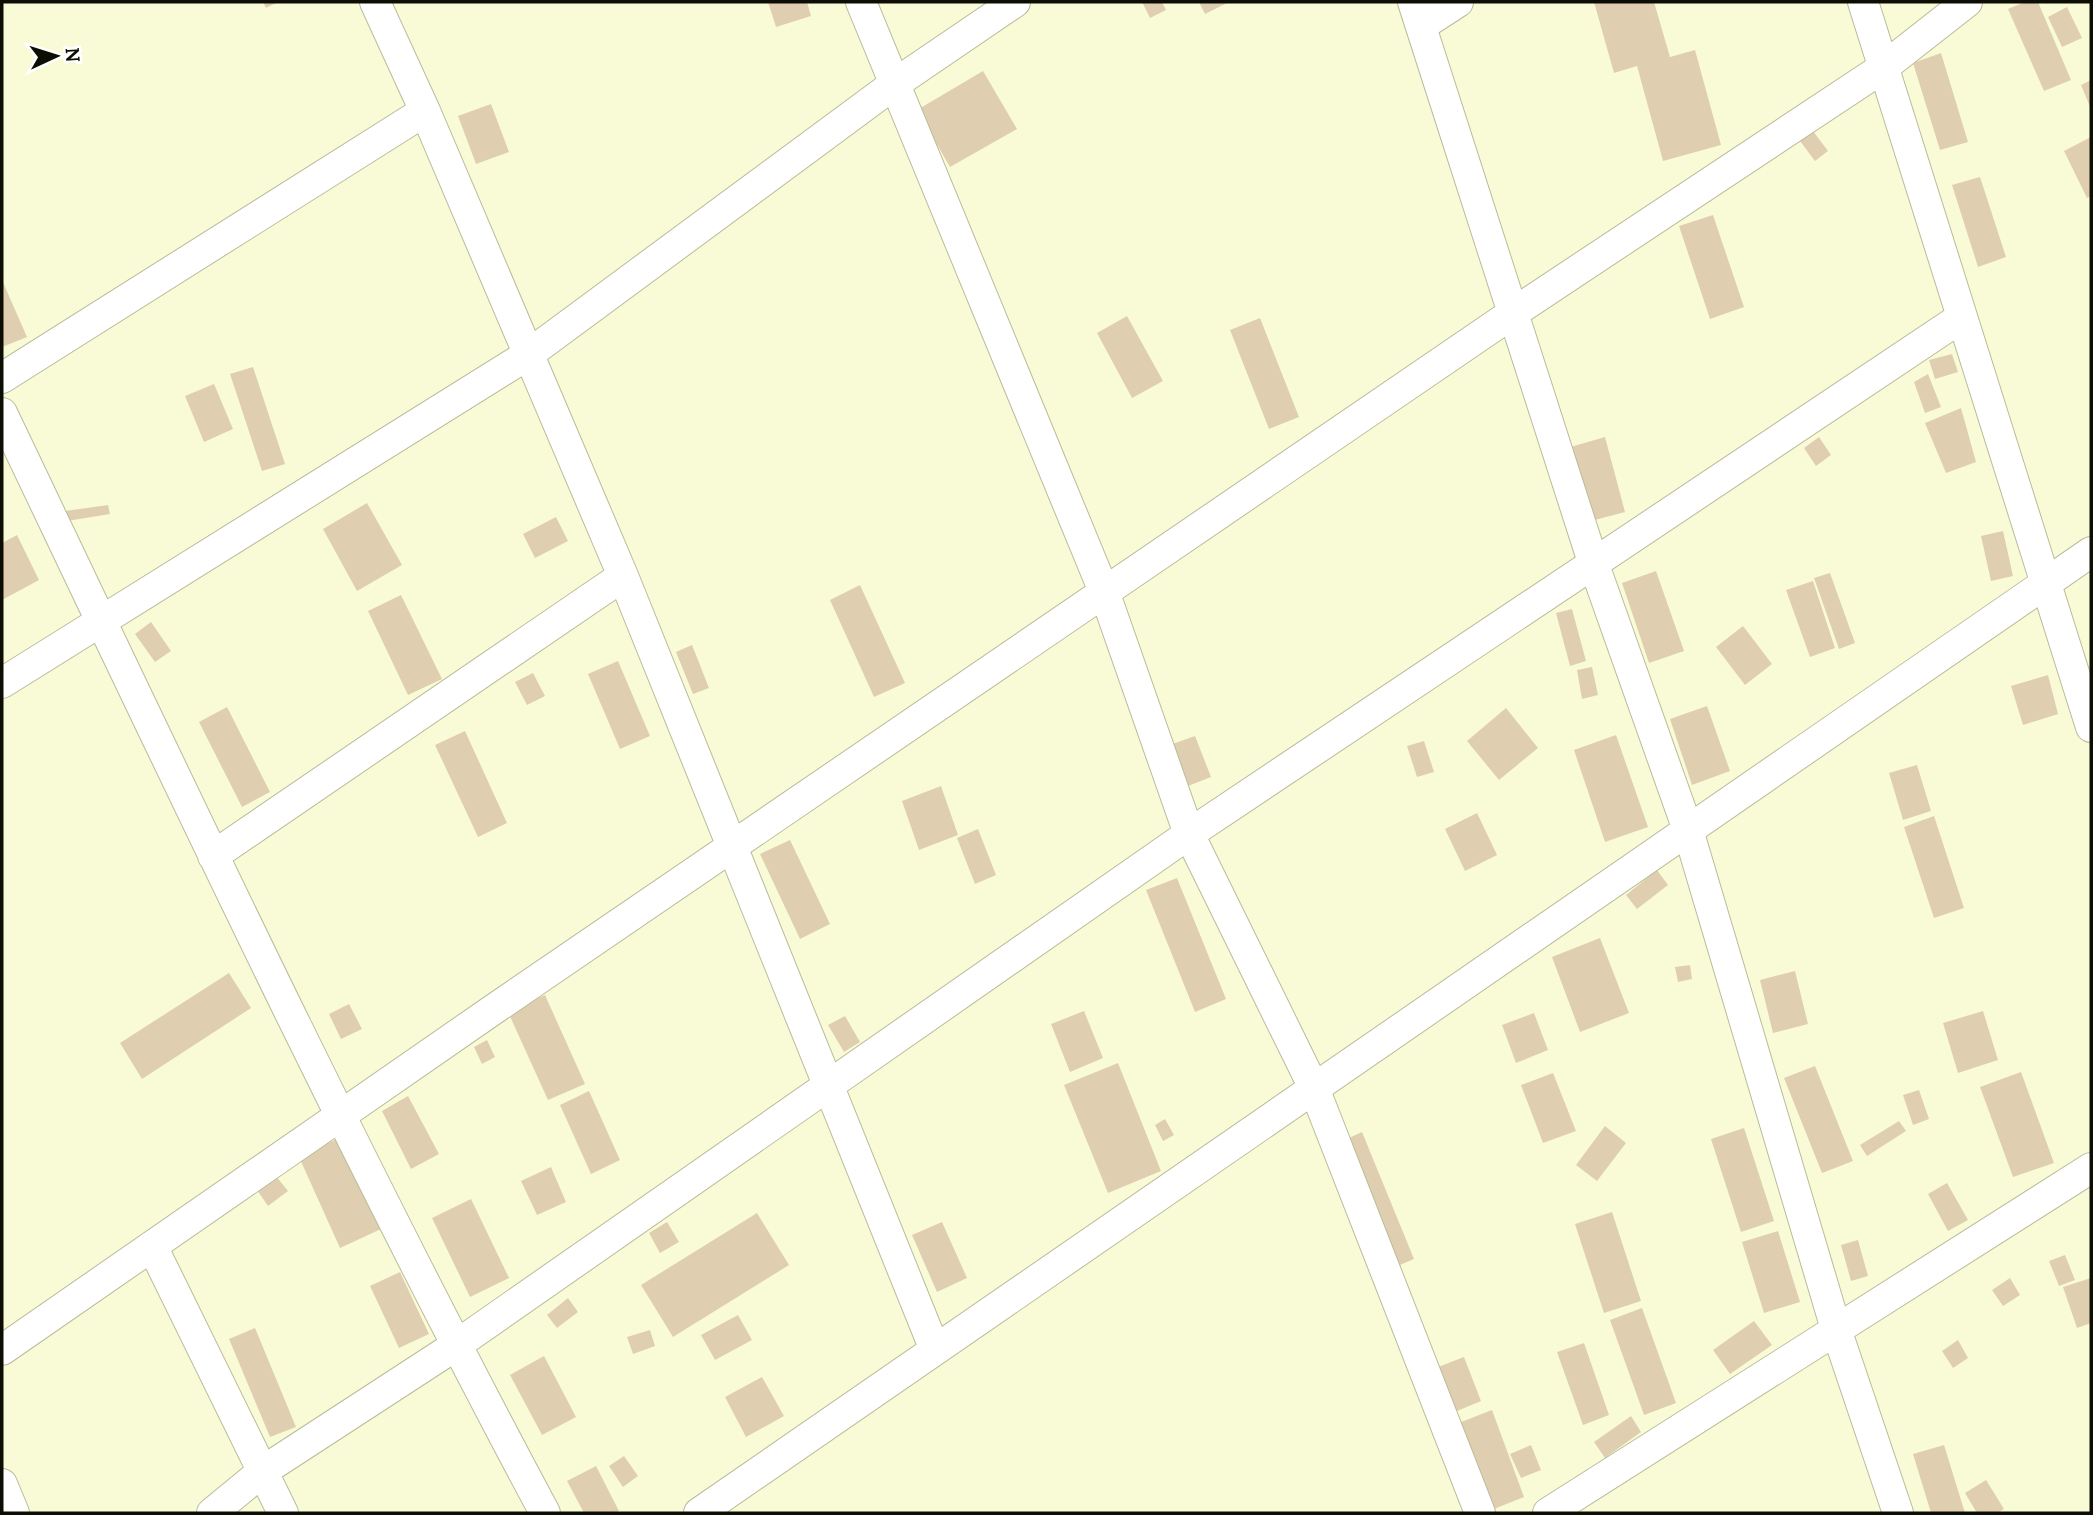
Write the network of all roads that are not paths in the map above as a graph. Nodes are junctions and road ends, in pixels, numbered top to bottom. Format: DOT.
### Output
graph roads {
  1 [pos="375,2"];
  2 [pos="861,2"];
  3 [pos="1015,2"];
  4 [pos="1458,2"];
  5 [pos="1863,2"];
  6 [pos="1967,2"];
  7 [pos="1417,14"];
  8 [pos="1884,67"];
  9 [pos="893,85"];
  10 [pos="425,111"];
  11 [pos="1513,313"];
  12 [pos="1962,317"];
  13 [pos="528,354"];
  14 [pos="2,378"];
  15 [pos="2,413"];
  16 [pos="2091,552"];
  17 [pos="1592,562"];
  18 [pos="624,576"];
  19 [pos="2046,583"];
  20 [pos="1105,594"];
  21 [pos="102,622"];
  22 [pos="2,683"];
  23 [pos="2091,727"];
  24 [pos="1688,830"];
  25 [pos="1189,835"];
  26 [pos="733,847"];
  27 [pos="213,856"];
  28 [pos="829,1086"];
  29 [pos="1314,1088"];
  30 [pos="341,1115"];
  31 [pos="2091,1168"];
  32 [pos="152,1246"];
  33 [pos="1836,1329"];
  34 [pos="455,1346"];
  35 [pos="2,1350"];
  36 [pos="935,1350"];
  37 [pos="263,1471"];
  38 [pos="2,1484"];
  39 [pos="14,1513"];
  40 [pos="212,1513"];
  41 [pos="282,1513"];
  42 [pos="545,1513"];
  43 [pos="699,1513"];
  44 [pos="1480,1513"];
  45 [pos="1548,1513"];
  46 [pos="1898,1513"];
  1 -- 10 [label="street"];
  2 -- 9 [label="street"];
  3 -- 9 [label="street"];
  4 -- 7 [label="street"];
  5 -- 8 [label="street"];
  6 -- 8 [label="street"];
  7 -- 11 [label="street"];
  8 -- 11 [label="street"];
  8 -- 12 [label="street"];
  9 -- 13 [label="street"];
  9 -- 20 [label="street"];
  10 -- 13 [label="street"];
  10 -- 14 [label="street"];
  11 -- 17 [label="street"];
  11 -- 20 [label="street"];
  12 -- 17 [label="street"];
  12 -- 19 [label="street"];
  13 -- 18 [label="street"];
  13 -- 21 [label="street"];
  15 -- 21 [label="street"];
  16 -- 19 [label="street"];
  17 -- 24 [label="street"];
  17 -- 25 [label="street"];
  18 -- 26 [label="street"];
  18 -- 27 [label="street"];
  19 -- 23 [label="street"];
  19 -- 24 [label="street"];
  20 -- 25 [label="street"];
  20 -- 26 [label="street"];
  21 -- 22 [label="street"];
  21 -- 27 [label="street"];
  24 -- 29 [label="street"];
  24 -- 33 [label="street"];
  25 -- 28 [label="street"];
  25 -- 29 [label="street"];
  26 -- 28 [label="street"];
  26 -- 30 [label="street"];
  27 -- 30 [label="street"];
  28 -- 34 [label="street"];
  28 -- 36 [label="street"];
  29 -- 36 [label="street"];
  29 -- 44 [label="street"];
  30 -- 32 [label="street"];
  30 -- 34 [label="street"];
  31 -- 33 [label="street"];
  32 -- 35 [label="street"];
  32 -- 37 [label="street"];
  33 -- 45 [label="street"];
  33 -- 46 [label="street"];
  34 -- 37 [label="street"];
  34 -- 42 [label="street"];
  36 -- 43 [label="street"];
  37 -- 40 [label="street"];
  37 -- 41 [label="street"];
  38 -- 39 [label="street"];
}
